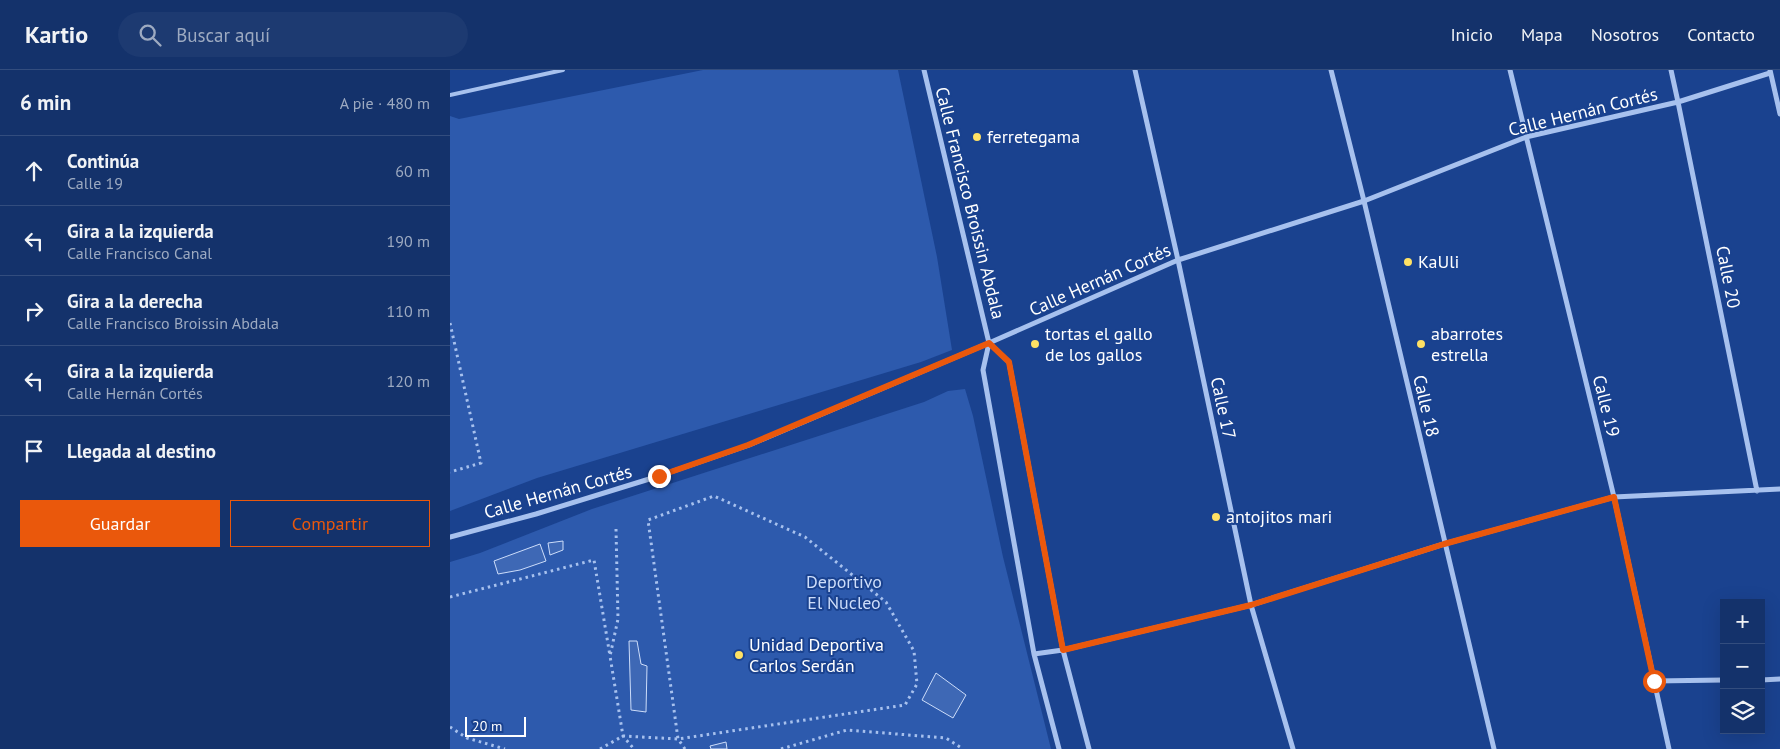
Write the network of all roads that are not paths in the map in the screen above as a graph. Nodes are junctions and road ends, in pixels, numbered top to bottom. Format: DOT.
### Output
graph roads {
  1 [pos="563,70"];
  2 [pos="924,70"];
  3 [pos="1135,70"];
  4 [pos="1331,70"];
  5 [pos="1510,70"];
  6 [pos="1671,70"];
  7 [pos="1770,72"];
  8 [pos="450,94"];
  9 [pos="1678,102"];
  10 [pos="1780,114"];
  11 [pos="1526,137"];
  12 [pos="1364,201"];
  13 [pos="1178,260"];
  14 [pos="989,343"];
  15 [pos="1780,488"];
  16 [pos="1757,491"];
  17 [pos="1614,497"];
  18 [pos="450,537"];
  19 [pos="1444,544"];
  20 [pos="1251,605"];
  21 [pos="1063,650"];
  22 [pos="1034,654"];
  23 [pos="1780,679"];
  24 [pos="1720,680"];
  25 [pos="1765,680"];
  26 [pos="1654,681"];
  27 [pos="1059,749"];
  28 [pos="1089,749"];
  29 [pos="1293,749"];
  30 [pos="1494,749"];
  31 [pos="1669,749"];
  1 -- 8 [label="lane"];
  2 -- 14 [label="street, Calle Francisco Broissin Abdala"];
  3 -- 13 [label="street, Calle 17"];
  4 -- 12 [label="street, Calle 18"];
  5 -- 11 [label="street, Calle 19"];
  6 -- 9 [label="street, Calle 20"];
  7 -- 9 [label="street, Calle Hernán Cortés"];
  7 -- 10 [label="street"];
  9 -- 11 [label="street, Calle Hernán Cortés"];
  9 -- 16 [label="street, Calle 20"];
  11 -- 12 [label="street, Calle Hernán Cortés"];
  11 -- 17 [label="street, Calle 19"];
  12 -- 13 [label="street, Calle Hernán Cortés"];
  12 -- 19 [label="street, Calle 18"];
  13 -- 14 [label="street, Calle Hernán Cortés"];
  13 -- 20 [label="street, Calle 17"];
  14 -- 18 [label="street, Calle Hernán Cortés"];
  14 -- 21 [label="street, Calle Francisco Broissin Abdala"];
  14 -- 22 [label="street, Calle Francisco Broissin Abdala"];
  15 -- 16 [label="street"];
  16 -- 17 [label="street"];
  17 -- 19 [label="street"];
  17 -- 26 [label="street, Calle 19"];
  19 -- 20 [label="street"];
  19 -- 30 [label="street, Calle 18"];
  20 -- 21 [label="street"];
  20 -- 29 [label="street, Calle 17"];
  21 -- 22 [label="street"];
  21 -- 28 [label="street, Calle Francisco Broissin Abdala"];
  22 -- 27 [label="street, Calle Francisco Broissin Abdala"];
  23 -- 25 [label="street"];
  24 -- 26 [label="street"];
  26 -- 31 [label="street, Calle 19"];
}
